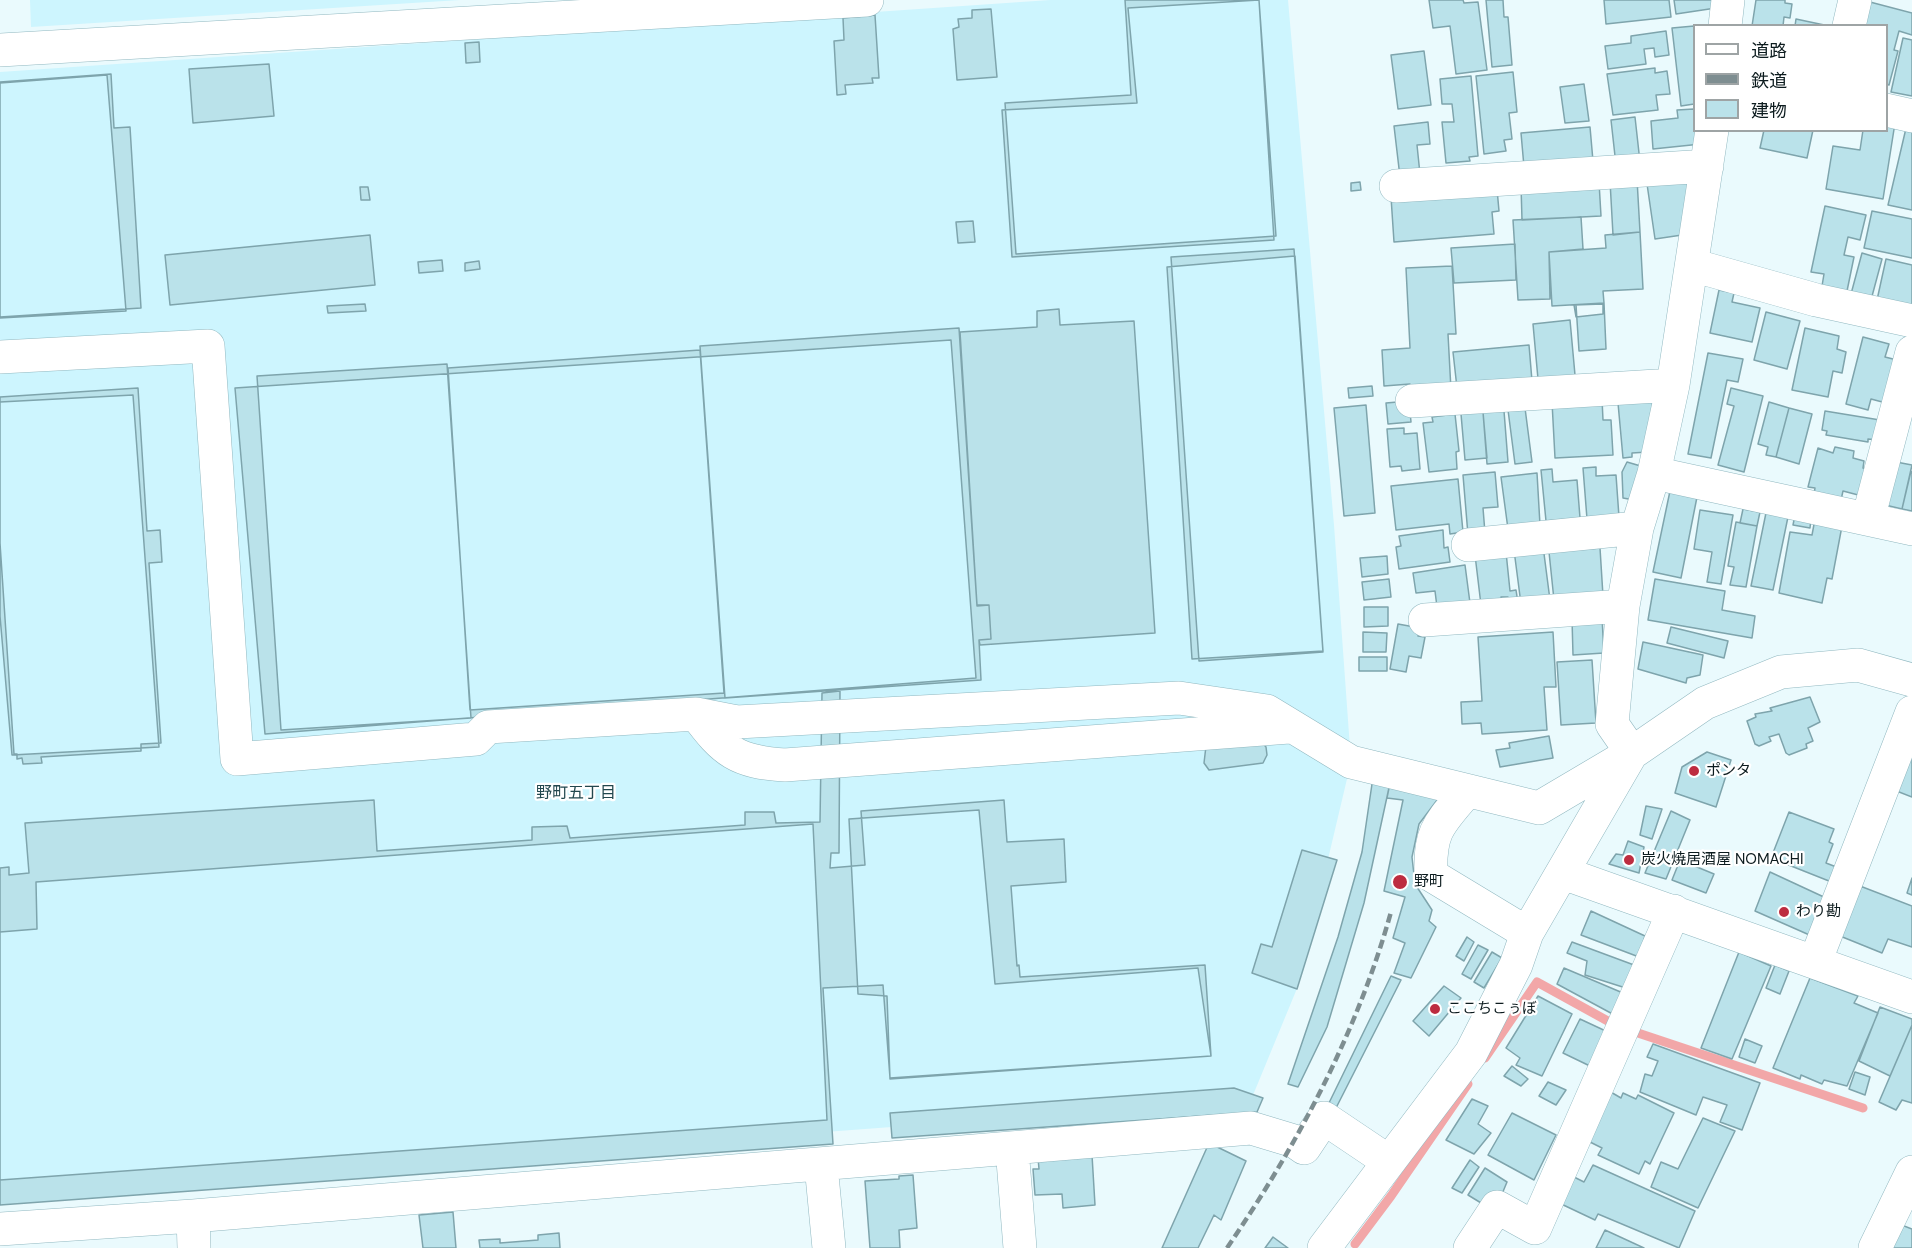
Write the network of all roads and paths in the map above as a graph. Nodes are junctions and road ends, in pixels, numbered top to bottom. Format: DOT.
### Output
graph roads {
  1 [pos="867,0"];
  2 [pos="1728,0"];
  3 [pos="1855,0"];
  4 [pos="1725,24"];
  5 [pos="1849,24"];
  6 [pos="0,50"];
  7 [pos="1888,110"];
  8 [pos="1912,116"];
  9 [pos="1712,132"];
  10 [pos="1707,166"];
  11 [pos="1396,186"];
  12 [pos="1692,265"];
  13 [pos="1912,321"];
  14 [pos="1912,352"];
  15 [pos="0,357"];
  16 [pos="1673,385"];
  17 [pos="1412,401"];
  18 [pos="1654,473"];
  19 [pos="1868,519"];
  20 [pos="1637,528"];
  21 [pos="1912,529"];
  22 [pos="1468,545"];
  23 [pos="1623,606"];
  24 [pos="1425,620"];
  25 [pos="1912,680"];
  26 [pos="1912,712"];
  27 [pos="696,714"];
  28 [pos="1294,727"];
  29 [pos="1632,753"];
  30 [pos="1467,790"];
  31 [pos="1563,873"];
  32 [pos="1674,911"];
  33 [pos="1527,933"];
  34 [pos="1815,962"];
  35 [pos="1912,997"];
  36 [pos="1012,1148"];
  37 [pos="1388,1161"];
  38 [pos="821,1165"];
  39 [pos="1912,1172"];
  40 [pos="193,1216"];
  41 [pos="0,1229"];
  42 [pos="1329,1246"];
  43 [pos="194,1248"];
  44 [pos="829,1248"];
  45 [pos="1020,1248"];
  46 [pos="1470,1248"];
  47 [pos="1875,1248"];
  1 -- 6 [label="street"];
  2 -- 4 [label="street"];
  3 -- 5 [label="street"];
  7 -- 8 [label="street"];
  9 -- 10 [label="street"];
  10 -- 11 [label="street"];
  10 -- 12 [label="street"];
  12 -- 13 [label="street"];
  12 -- 16 [label="street"];
  14 -- 19 [label="street"];
  15 -- 27 [label="street"];
  16 -- 17 [label="street"];
  16 -- 18 [label="street"];
  18 -- 19 [label="street"];
  18 -- 20 [label="street"];
  19 -- 21 [label="street"];
  20 -- 22 [label="street"];
  20 -- 23 [label="street"];
  23 -- 24 [label="street"];
  23 -- 29 [label="street"];
  25 -- 29 [label="street"];
  26 -- 34 [label="street"];
  27 -- 28 [label="street"];
  27 -- 28 [label="street"];
  28 -- 30 [label="street"];
  29 -- 30 [label="street"];
  29 -- 31 [label="street"];
  30 -- 33 [label="street"];
  31 -- 32 [label="street"];
  31 -- 33 [label="street"];
  32 -- 34 [label="street"];
  32 -- 46 [label="street"];
  33 -- 37 [label="street"];
  34 -- 35 [label="street"];
  36 -- 37 [label="street"];
  36 -- 38 [label="street"];
  36 -- 45 [label="street"];
  37 -- 42 [label="street"];
  38 -- 40 [label="street"];
  38 -- 44 [label="street"];
  39 -- 47 [label="street"];
  40 -- 41 [label="street"];
  40 -- 43 [label="street"];
}
